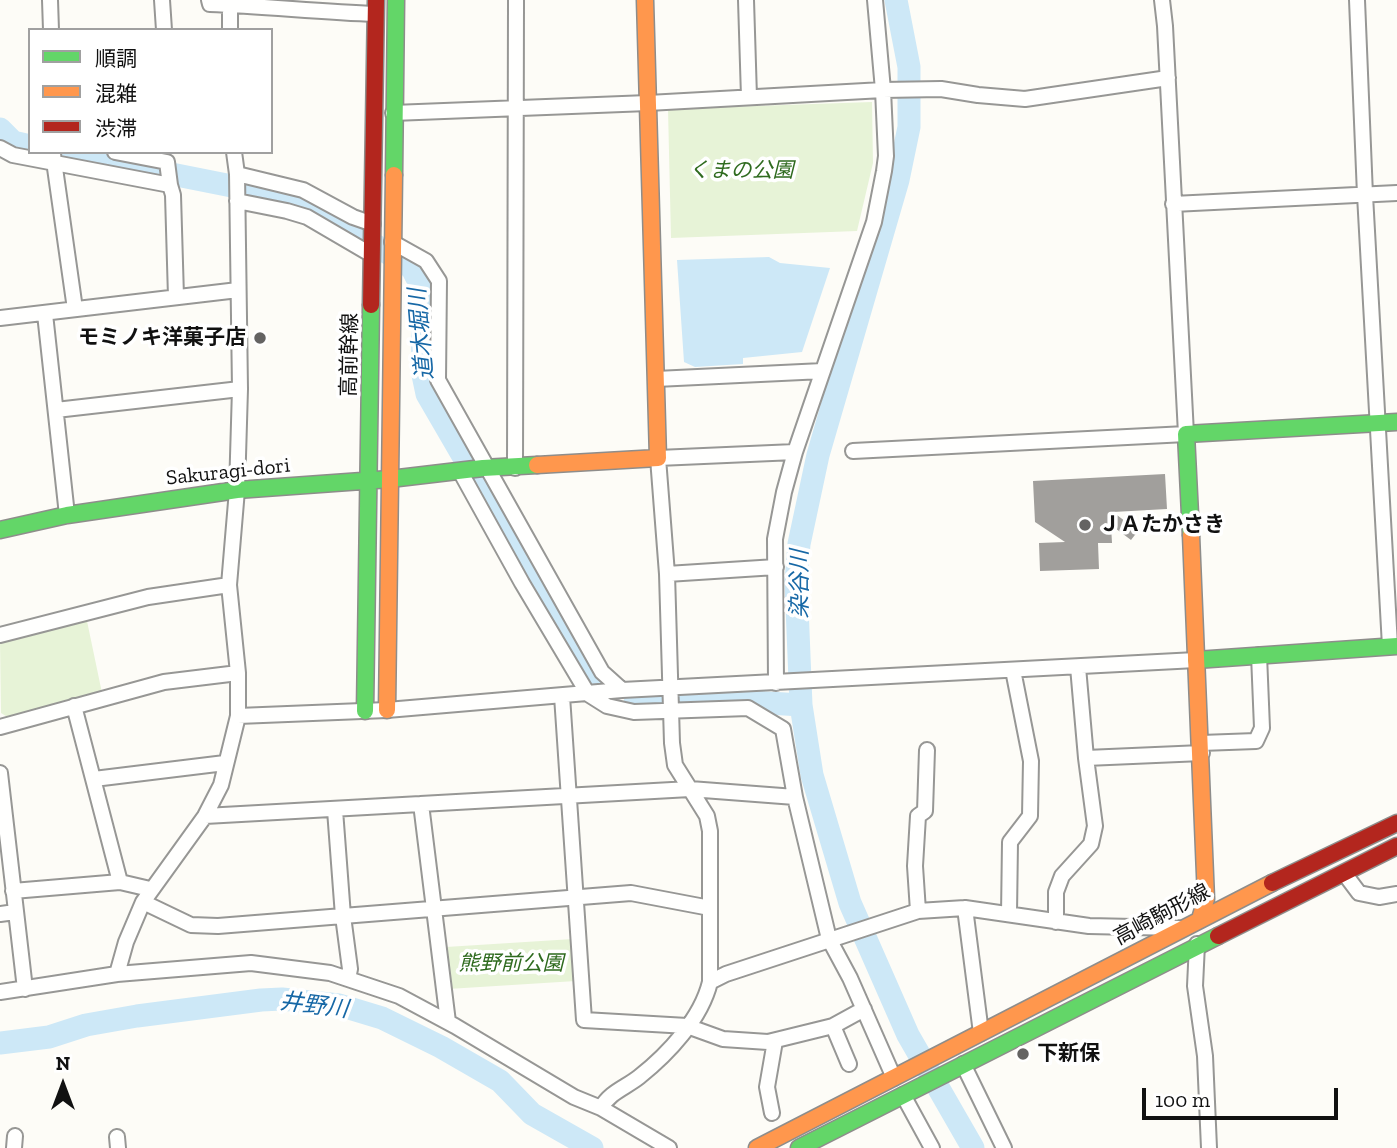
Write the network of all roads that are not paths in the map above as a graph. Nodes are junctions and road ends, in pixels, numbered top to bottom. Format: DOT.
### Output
graph roads {
  1 [pos="50,0"];
  2 [pos="162,0"];
  3 [pos="209,0"];
  4 [pos="396,0"];
  5 [pos="516,0"];
  6 [pos="645,0"];
  7 [pos="746,0"];
  8 [pos="875,0"];
  9 [pos="1162,0"];
  10 [pos="1357,0"];
  11 [pos="280,4"];
  12 [pos="230,5"];
  13 [pos="354,7"];
  14 [pos="376,7"];
  15 [pos="51,28"];
  16 [pos="164,28"];
  17 [pos="230,28"];
  18 [pos="1168,78"];
  19 [pos="885,90"];
  20 [pos="749,97"];
  21 [pos="648,103"];
  22 [pos="516,109"];
  23 [pos="393,113"];
  24 [pos="0,148"];
  25 [pos="126,154"];
  26 [pos="234,154"];
  27 [pos="53,157"];
  28 [pos="237,174"];
  29 [pos="170,177"];
  30 [pos="1397,193"];
  31 [pos="1364,195"];
  32 [pos="237,201"];
  33 [pos="1173,204"];
  34 [pos="373,224"];
  35 [pos="392,242"];
  36 [pos="372,255"];
  37 [pos="238,290"];
  38 [pos="176,298"];
  39 [pos="75,309"];
  40 [pos="45,314"];
  41 [pos="0,318"];
  42 [pos="823,371"];
  43 [pos="656,379"];
  44 [pos="240,389"];
  45 [pos="56,410"];
  46 [pos="1397,422"];
  47 [pos="1378,423"];
  48 [pos="1186,434"];
  49 [pos="853,451"];
  50 [pos="795,452"];
  51 [pos="658,458"];
  52 [pos="485,468"];
  53 [pos="515,468"];
  54 [pos="462,471"];
  55 [pos="390,479"];
  56 [pos="370,481"];
  57 [pos="237,490"];
  58 [pos="67,515"];
  59 [pos="0,530"];
  60 [pos="776,567"];
  61 [pos="667,574"];
  62 [pos="229,585"];
  63 [pos="0,635"];
  64 [pos="1394,646"];
  65 [pos="1259,655"];
  66 [pos="1196,660"];
  67 [pos="1078,667"];
  68 [pos="1013,670"];
  69 [pos="238,673"];
  70 [pos="779,683"];
  71 [pos="622,690"];
  72 [pos="588,694"];
  73 [pos="562,696"];
  74 [pos="671,700"];
  75 [pos="74,706"];
  76 [pos="387,710"];
  77 [pos="365,711"];
  78 [pos="238,716"];
  79 [pos="0,727"];
  80 [pos="1201,748"];
  81 [pos="927,750"];
  82 [pos="1086,758"];
  83 [pos="225,763"];
  84 [pos="0,773"];
  85 [pos="94,779"];
  86 [pos="690,789"];
  87 [pos="569,795"];
  88 [pos="795,797"];
  89 [pos="421,804"];
  90 [pos="335,810"];
  91 [pos="205,816"];
  92 [pos="1397,823"];
  93 [pos="2,826"];
  94 [pos="1397,846"];
  95 [pos="1344,873"];
  96 [pos="120,882"];
  97 [pos="13,891"];
  98 [pos="1397,894"];
  99 [pos="146,896"];
  100 [pos="576,897"];
  101 [pos="433,908"];
  102 [pos="710,908"];
  103 [pos="965,908"];
  104 [pos="918,911"];
  105 [pos="8,913"];
  106 [pos="1009,914"];
  107 [pos="343,916"];
  108 [pos="1200,919"];
  109 [pos="1056,922"];
  110 [pos="1183,928"];
  111 [pos="832,939"];
  112 [pos="1196,949"];
  113 [pos="117,974"];
  114 [pos="348,979"];
  115 [pos="710,982"];
  116 [pos="25,989"];
  117 [pos="0,992"];
  118 [pos="864,1009"];
  119 [pos="448,1022"];
  120 [pos="687,1026"];
  121 [pos="833,1026"];
  122 [pos="981,1033"];
  123 [pos="775,1041"];
  124 [pos="849,1064"];
  125 [pos="961,1065"];
  126 [pos="896,1077"];
  127 [pos="907,1093"];
  128 [pos="601,1108"];
  129 [pos="772,1113"];
  130 [pos="669,1148"];
  131 [pos="757,1148"];
  132 [pos="799,1148"];
  133 [pos="932,1148"];
  134 [pos="1004,1148"];
  135 [pos="1209,1148"];
  1 -- 15 [label="street"];
  2 -- 16 [label="street"];
  3 -- 12 [label="street"];
  4 -- 23 [label="street, 高前幹線"];
  5 -- 22 [label="street"];
  6 -- 21 [label="street"];
  7 -- 20 [label="street"];
  8 -- 19 [label="street"];
  9 -- 18 [label="street"];
  10 -- 31 [label="street"];
  11 -- 12 [label="street"];
  11 -- 13 [label="street"];
  12 -- 17 [label="street"];
  13 -- 14 [label="street"];
  14 -- 34 [label="street, 高前幹線"];
  18 -- 19 [label="street"];
  18 -- 33 [label="street"];
  19 -- 20 [label="street"];
  19 -- 42 [label="street"];
  20 -- 21 [label="street"];
  21 -- 22 [label="street"];
  21 -- 43 [label="street"];
  22 -- 23 [label="street"];
  22 -- 53 [label="street"];
  23 -- 35 [label="street, 高前幹線"];
  24 -- 27 [label="street"];
  25 -- 29 [label="street"];
  26 -- 28 [label="street"];
  27 -- 29 [label="street"];
  27 -- 39 [label="street"];
  28 -- 32 [label="street"];
  28 -- 34 [label="street"];
  29 -- 38 [label="street"];
  30 -- 31 [label="street"];
  31 -- 33 [label="street"];
  31 -- 47 [label="street"];
  32 -- 36 [label="street"];
  32 -- 37 [label="street"];
  33 -- 48 [label="street"];
  34 -- 36 [label="street, 高前幹線"];
  35 -- 52 [label="street"];
  35 -- 55 [label="street, 高前幹線"];
  36 -- 56 [label="street, 高前幹線"];
  37 -- 38 [label="street"];
  37 -- 44 [label="street"];
  38 -- 39 [label="street"];
  39 -- 40 [label="street"];
  40 -- 41 [label="street"];
  40 -- 45 [label="street"];
  42 -- 43 [label="street"];
  42 -- 50 [label="street"];
  43 -- 51 [label="street"];
  44 -- 45 [label="street"];
  44 -- 57 [label="street"];
  45 -- 58 [label="street"];
  46 -- 47 [label="street"];
  47 -- 48 [label="street"];
  47 -- 64 [label="street"];
  48 -- 49 [label="street"];
  48 -- 66 [label="street"];
  50 -- 51 [label="street"];
  50 -- 60 [label="street"];
  51 -- 53 [label="street"];
  51 -- 61 [label="street"];
  52 -- 53 [label="street"];
  52 -- 54 [label="street, Sakuragi-dori"];
  52 -- 71 [label="street"];
  54 -- 55 [label="street, Sakuragi-dori"];
  54 -- 72 [label="street"];
  55 -- 56 [label="street, Sakuragi-dori"];
  55 -- 76 [label="street, 高前幹線"];
  56 -- 57 [label="street, Sakuragi-dori"];
  56 -- 77 [label="street, 高前幹線"];
  57 -- 58 [label="street, Sakuragi-dori"];
  57 -- 62 [label="street"];
  58 -- 59 [label="street, Sakuragi-dori"];
  60 -- 61 [label="street"];
  60 -- 70 [label="street"];
  61 -- 74 [label="street"];
  62 -- 63 [label="street"];
  62 -- 69 [label="street"];
  64 -- 65 [label="street"];
  65 -- 66 [label="street"];
  65 -- 80 [label="street"];
  66 -- 67 [label="street"];
  66 -- 80 [label="street"];
  67 -- 68 [label="street"];
  67 -- 82 [label="street"];
  68 -- 70 [label="street"];
  68 -- 106 [label="street"];
  69 -- 75 [label="street"];
  69 -- 78 [label="street"];
  70 -- 74 [label="street"];
  71 -- 72 [label="street"];
  71 -- 74 [label="street"];
  72 -- 73 [label="street"];
  72 -- 74 [label="street"];
  73 -- 76 [label="street"];
  73 -- 87 [label="street"];
  74 -- 86 [label="street"];
  74 -- 88 [label="street"];
  75 -- 79 [label="street"];
  75 -- 85 [label="street"];
  76 -- 77 [label="street"];
  77 -- 78 [label="street"];
  78 -- 83 [label="street"];
  80 -- 82 [label="street"];
  80 -- 108 [label="street"];
  81 -- 104 [label="street"];
  82 -- 109 [label="street"];
  83 -- 85 [label="street"];
  83 -- 91 [label="street"];
  84 -- 93 [label="street"];
  85 -- 96 [label="street"];
  86 -- 87 [label="street"];
  86 -- 88 [label="street"];
  86 -- 102 [label="street"];
  87 -- 89 [label="street"];
  87 -- 100 [label="street"];
  88 -- 111 [label="street"];
  89 -- 90 [label="street"];
  89 -- 101 [label="street"];
  90 -- 91 [label="street"];
  90 -- 107 [label="street"];
  91 -- 99 [label="street"];
  92 -- 108 [label="street, 高崎駒形線"];
  93 -- 97 [label="street"];
  94 -- 95 [label="street, 高崎駒形線"];
  95 -- 98 [label="street"];
  95 -- 112 [label="street, 高崎駒形線"];
  96 -- 97 [label="street"];
  96 -- 99 [label="street"];
  97 -- 105 [label="street"];
  99 -- 107 [label="street"];
  99 -- 113 [label="street"];
  100 -- 101 [label="street"];
  100 -- 102 [label="street"];
  100 -- 120 [label="street"];
  101 -- 107 [label="street"];
  101 -- 119 [label="street"];
  102 -- 115 [label="street"];
  103 -- 104 [label="street"];
  103 -- 106 [label="street"];
  103 -- 122 [label="street"];
  104 -- 111 [label="street"];
  105 -- 116 [label="street"];
  106 -- 109 [label="street"];
  107 -- 114 [label="street"];
  108 -- 110 [label="street, 高崎駒形線"];
  108 -- 112 [label="street"];
  109 -- 110 [label="street"];
  110 -- 122 [label="street, 高崎駒形線"];
  111 -- 115 [label="street"];
  111 -- 118 [label="street"];
  112 -- 125 [label="street, 高崎駒形線"];
  112 -- 135 [label="street"];
  113 -- 114 [label="street"];
  113 -- 116 [label="street"];
  114 -- 119 [label="street"];
  115 -- 120 [label="street"];
  116 -- 117 [label="street"];
  118 -- 121 [label="street"];
  118 -- 126 [label="street"];
  119 -- 128 [label="street"];
  120 -- 123 [label="street"];
  120 -- 128 [label="street"];
  121 -- 123 [label="street"];
  121 -- 124 [label="street"];
  122 -- 126 [label="street, 高崎駒形線"];
  123 -- 129 [label="street"];
  125 -- 127 [label="street, 高崎駒形線"];
  125 -- 134 [label="street"];
  126 -- 131 [label="street"];
  127 -- 132 [label="street"];
  127 -- 133 [label="street"];
  128 -- 130 [label="street"];
}
